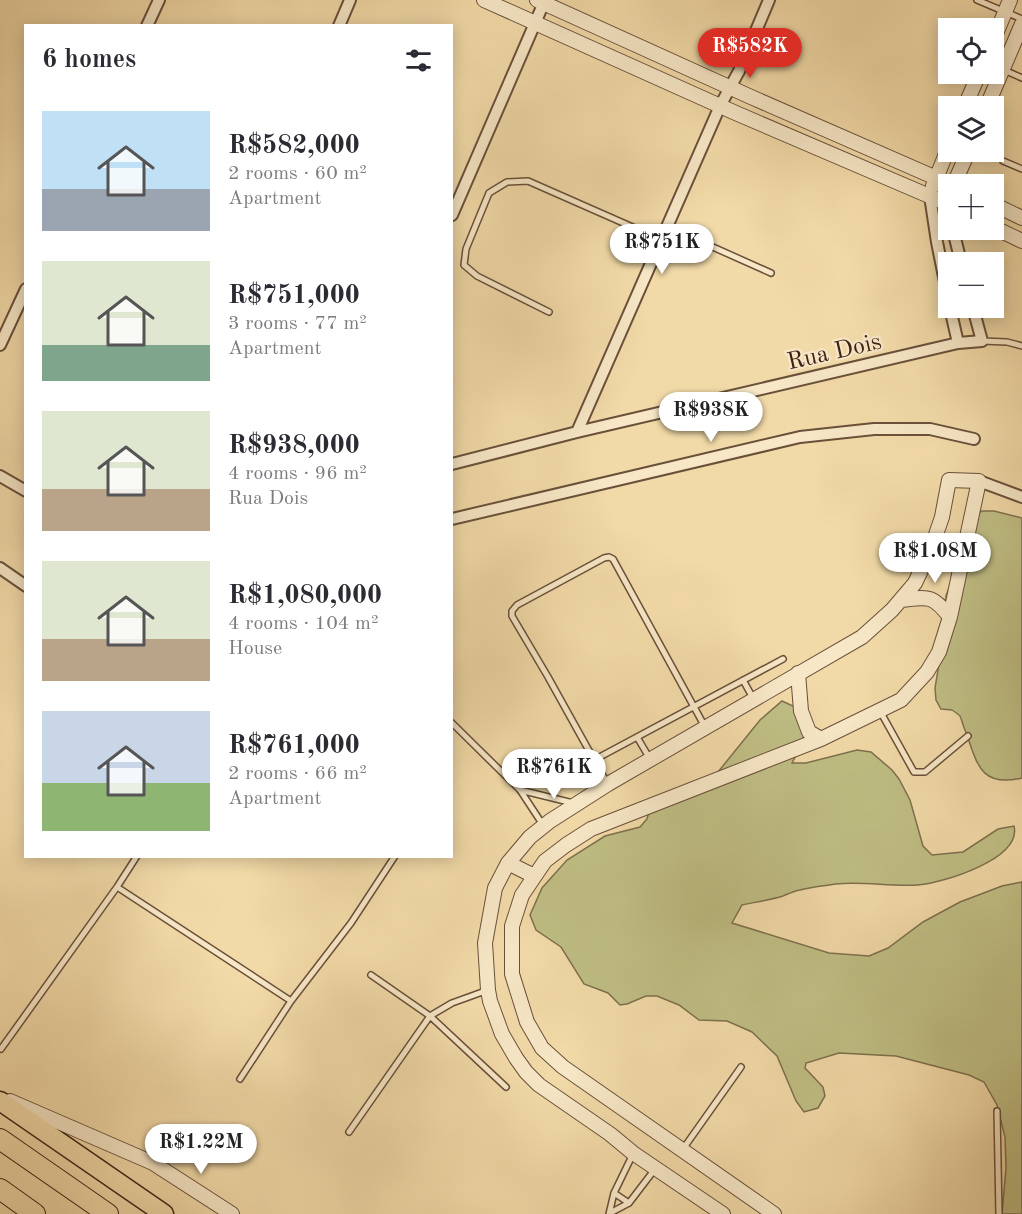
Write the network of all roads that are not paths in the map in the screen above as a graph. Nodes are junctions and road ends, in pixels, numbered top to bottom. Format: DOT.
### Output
graph roads {
  1 [pos="159,0"];
  2 [pos="350,0"];
  3 [pos="484,0"];
  4 [pos="769,0"];
  5 [pos="977,0"];
  6 [pos="542,1"];
  7 [pos="1007,6"];
  8 [pos="1022,19"];
  9 [pos="534,22"];
  10 [pos="148,24"];
  11 [pos="340,24"];
  12 [pos="1022,24"];
  13 [pos="1004,64"];
  14 [pos="1004,70"];
  15 [pos="1022,78"];
  16 [pos="974,84"];
  17 [pos="973,87"];
  18 [pos="730,88"];
  19 [pos="970,96"];
  20 [pos="984,96"];
  21 [pos="720,106"];
  22 [pos="1004,161"];
  23 [pos="943,162"];
  24 [pos="1022,170"];
  25 [pos="936,178"];
  26 [pos="930,196"];
  27 [pos="938,200"];
  28 [pos="1004,209"];
  29 [pos="453,213"];
  30 [pos="1022,218"];
  31 [pos="668,227"];
  32 [pos="1004,232"];
  33 [pos="662,240"];
  34 [pos="1022,241"];
  35 [pos="939,252"];
  36 [pos="771,273"];
  37 [pos="24,293"];
  38 [pos="549,312"];
  39 [pos="952,318"];
  40 [pos="976,318"];
  41 [pos="982,341"];
  42 [pos="958,343"];
  43 [pos="0,345"];
  44 [pos="1022,346"];
  45 [pos="577,432"];
  46 [pos="974,439"];
  47 [pos="453,464"];
  48 [pos="0,476"];
  49 [pos="979,481"];
  50 [pos="24,490"];
  51 [pos="1022,497"];
  52 [pos="453,519"];
  53 [pos="0,568"];
  54 [pos="24,585"];
  55 [pos="901,600"];
  56 [pos="950,616"];
  57 [pos="783,659"];
  58 [pos="798,673"];
  59 [pos="743,680"];
  60 [pos="754,700"];
  61 [pos="693,707"];
  62 [pos="880,711"];
  63 [pos="453,724"];
  64 [pos="705,728"];
  65 [pos="968,736"];
  66 [pos="637,737"];
  67 [pos="821,739"];
  68 [pos="594,760"];
  69 [pos="651,760"];
  70 [pos="608,784"];
  71 [pos="520,790"];
  72 [pos="576,804"];
  73 [pos="544,826"];
  74 [pos="136,858"];
  75 [pos="394,858"];
  76 [pos="508,863"];
  77 [pos="534,876"];
  78 [pos="117,887"];
  79 [pos="371,975"];
  80 [pos="488,990"];
  81 [pos="291,1001"];
  82 [pos="430,1016"];
  83 [pos="1,1049"];
  84 [pos="741,1067"];
  85 [pos="240,1079"];
  86 [pos="506,1087"];
  87 [pos="0,1098"];
  88 [pos="997,1111"];
  89 [pos="349,1132"];
  90 [pos="0,1139"];
  91 [pos="682,1151"];
  92 [pos="633,1153"];
  93 [pos="656,1168"];
  94 [pos="0,1189"];
  95 [pos="614,1193"];
  96 [pos="629,1203"];
  97 [pos="0,1206"];
  98 [pos="610,1213"];
  99 [pos="13,1214"];
  100 [pos="35,1214"];
  101 [pos="108,1214"];
  102 [pos="164,1214"];
  103 [pos="232,1214"];
  104 [pos="723,1214"];
  105 [pos="774,1214"];
  106 [pos="999,1214"];
  1 -- 10 [label="street"];
  2 -- 11 [label="street"];
  3 -- 9 [label="street"];
  4 -- 18 [label="street"];
  5 -- 7 [label="lane"];
  6 -- 9 [label="street"];
  6 -- 18 [label="street"];
  7 -- 8 [label="lane"];
  9 -- 21 [label="street"];
  9 -- 29 [label="street"];
  12 -- 13 [label="street"];
  14 -- 15 [label="lane"];
  16 -- 17 [label="street"];
  17 -- 19 [label="street"];
  17 -- 20 [label="street"];
  18 -- 21 [label="street"];
  18 -- 25 [label="street"];
  21 -- 26 [label="street"];
  21 -- 31 [label="street"];
  22 -- 24 [label="lane"];
  23 -- 25 [label="street"];
  25 -- 26 [label="street"];
  26 -- 27 [label="street"];
  26 -- 35 [label="street"];
  28 -- 30 [label="street"];
  31 -- 33 [label="street"];
  31 -- 36 [label="lane"];
  32 -- 34 [label="street"];
  33 -- 38 [label="lane"];
  33 -- 45 [label="street"];
  37 -- 43 [label="street"];
  39 -- 42 [label="street"];
  40 -- 41 [label="street"];
  41 -- 42 [label="street, Rua Dois"];
  41 -- 44 [label="lane"];
  42 -- 45 [label="street, Rua Dois"];
  45 -- 47 [label="street, Rua Dois"];
  46 -- 52 [label="street"];
  48 -- 50 [label="street"];
  49 -- 51 [label="street"];
  49 -- 55 [label="street"];
  49 -- 56 [label="street"];
  53 -- 54 [label="street"];
  55 -- 56 [label="street"];
  55 -- 58 [label="street"];
  56 -- 62 [label="street"];
  57 -- 59 [label="lane"];
  58 -- 60 [label="street"];
  58 -- 67 [label="street"];
  59 -- 60 [label="lane"];
  59 -- 61 [label="lane"];
  60 -- 64 [label="street"];
  61 -- 64 [label="lane"];
  61 -- 66 [label="lane"];
  61 -- 68 [label="lane"];
  62 -- 65 [label="lane"];
  62 -- 67 [label="street"];
  63 -- 71 [label="lane"];
  64 -- 69 [label="street"];
  66 -- 68 [label="lane"];
  66 -- 69 [label="lane"];
  67 -- 77 [label="street"];
  68 -- 70 [label="lane"];
  69 -- 70 [label="street"];
  70 -- 72 [label="street"];
  71 -- 72 [label="lane"];
  71 -- 73 [label="lane"];
  72 -- 73 [label="street"];
  73 -- 76 [label="street"];
  74 -- 78 [label="lane"];
  75 -- 81 [label="lane"];
  76 -- 77 [label="street"];
  76 -- 80 [label="street"];
  77 -- 91 [label="street"];
  78 -- 81 [label="lane"];
  78 -- 83 [label="lane"];
  79 -- 82 [label="lane"];
  80 -- 82 [label="lane"];
  80 -- 92 [label="street"];
  81 -- 85 [label="lane"];
  82 -- 86 [label="lane"];
  82 -- 89 [label="lane"];
  84 -- 91 [label="lane"];
  87 -- 102 [label="highway"];
  87 -- 103 [label="street"];
  88 -- 106 [label="lane"];
  90 -- 101 [label="highway"];
  91 -- 105 [label="street"];
  92 -- 93 [label="street"];
  92 -- 95 [label="lane"];
  93 -- 96 [label="lane"];
  93 -- 104 [label="street"];
  94 -- 100 [label="highway"];
  95 -- 96 [label="lane"];
  95 -- 98 [label="lane"];
  96 -- 98 [label="lane"];
  97 -- 99 [label="highway"];
}
